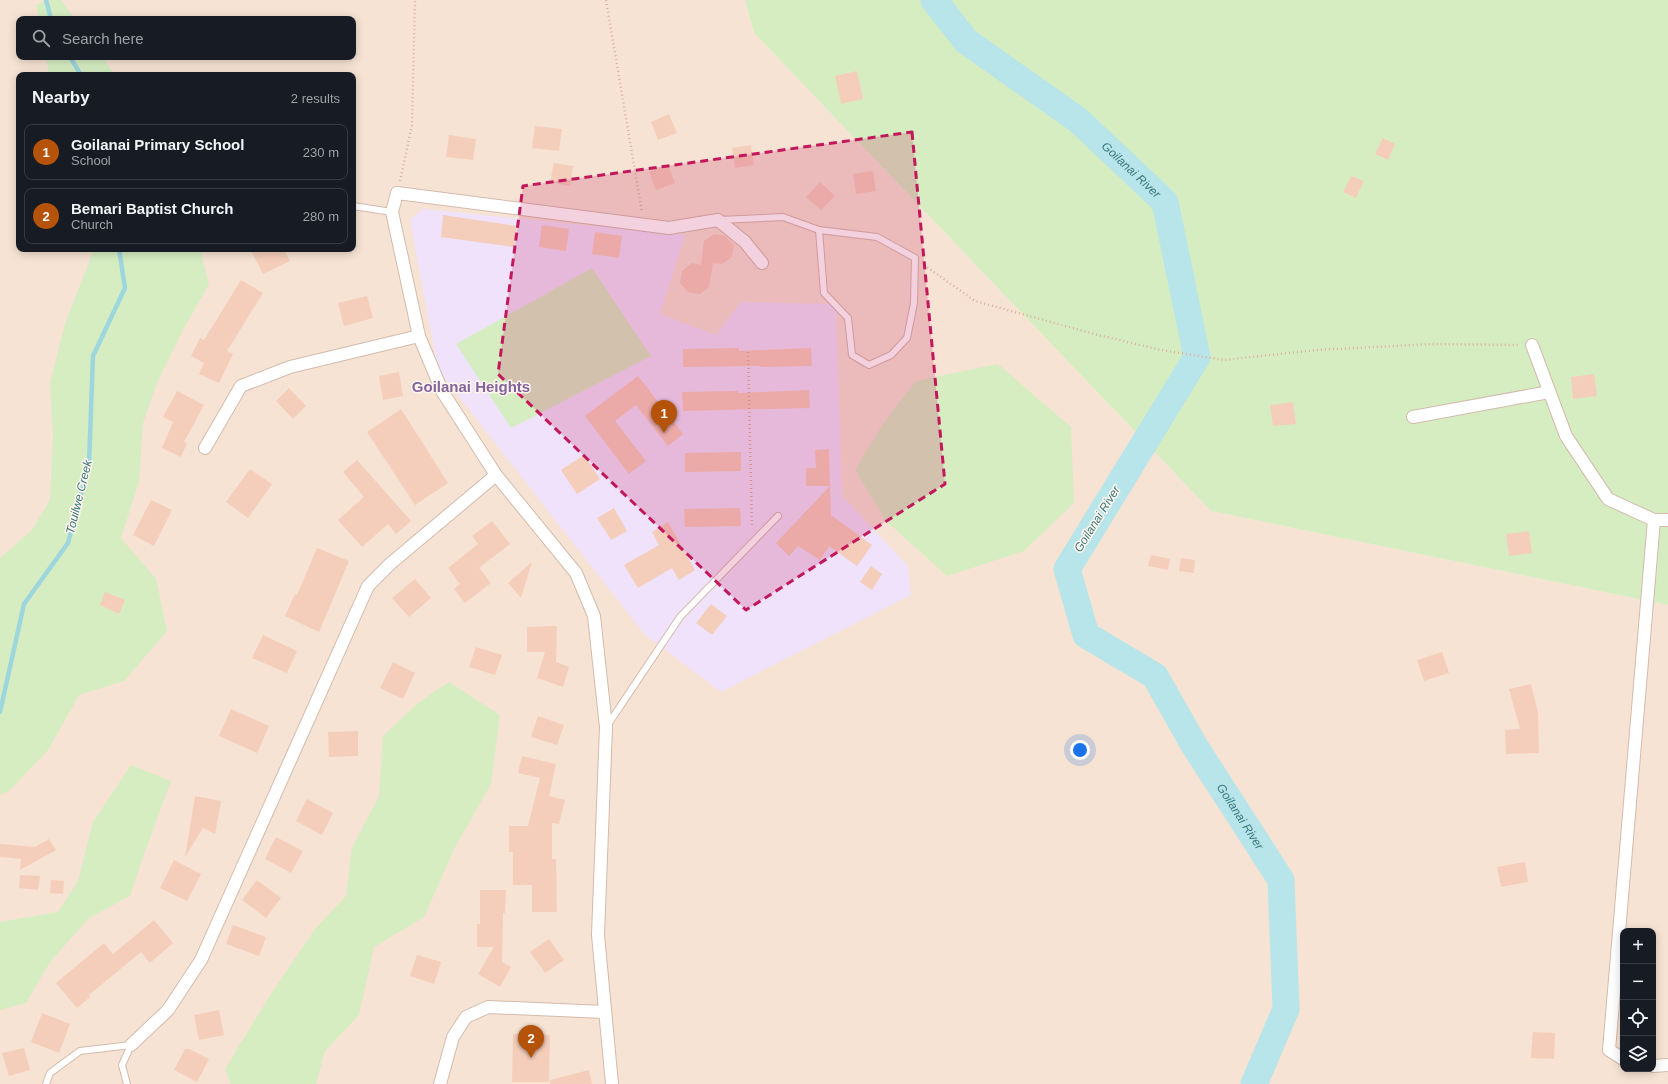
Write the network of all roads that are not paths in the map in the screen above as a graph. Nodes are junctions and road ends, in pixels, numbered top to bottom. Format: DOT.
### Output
graph roads {
  1 [pos="356,206"];
  2 [pos="392,212"];
  3 [pos="718,220"];
  4 [pos="819,230"];
  5 [pos="762,264"];
  6 [pos="419,336"];
  7 [pos="1532,345"];
  8 [pos="1549,392"];
  9 [pos="1413,418"];
  10 [pos="205,448"];
  11 [pos="496,475"];
  12 [pos="778,516"];
  13 [pos="1654,520"];
  14 [pos="1668,520"];
  15 [pos="606,727"];
  16 [pos="605,1012"];
  17 [pos="131,1045"];
  18 [pos="1620,1057"];
  19 [pos="1668,1065"];
  20 [pos="1656,1066"];
  21 [pos="46,1084"];
  22 [pos="127,1084"];
  23 [pos="440,1084"];
  24 [pos="612,1084"];
  1 -- 2 [label="lane"];
  2 -- 3 [label="street"];
  2 -- 6 [label="street"];
  3 -- 4 [label="lane"];
  3 -- 5 [label="street"];
  4 -- 4 [label="lane"];
  6 -- 10 [label="street"];
  6 -- 11 [label="street"];
  7 -- 8 [label="street"];
  8 -- 9 [label="street"];
  8 -- 13 [label="street"];
  11 -- 15 [label="street"];
  11 -- 17 [label="street"];
  12 -- 15 [label="lane"];
  13 -- 14 [label="street"];
  13 -- 18 [label="street"];
  15 -- 16 [label="street"];
  16 -- 23 [label="street"];
  16 -- 24 [label="street"];
  17 -- 21 [label="lane"];
  17 -- 22 [label="lane"];
  19 -- 20 [label="street"];
}
